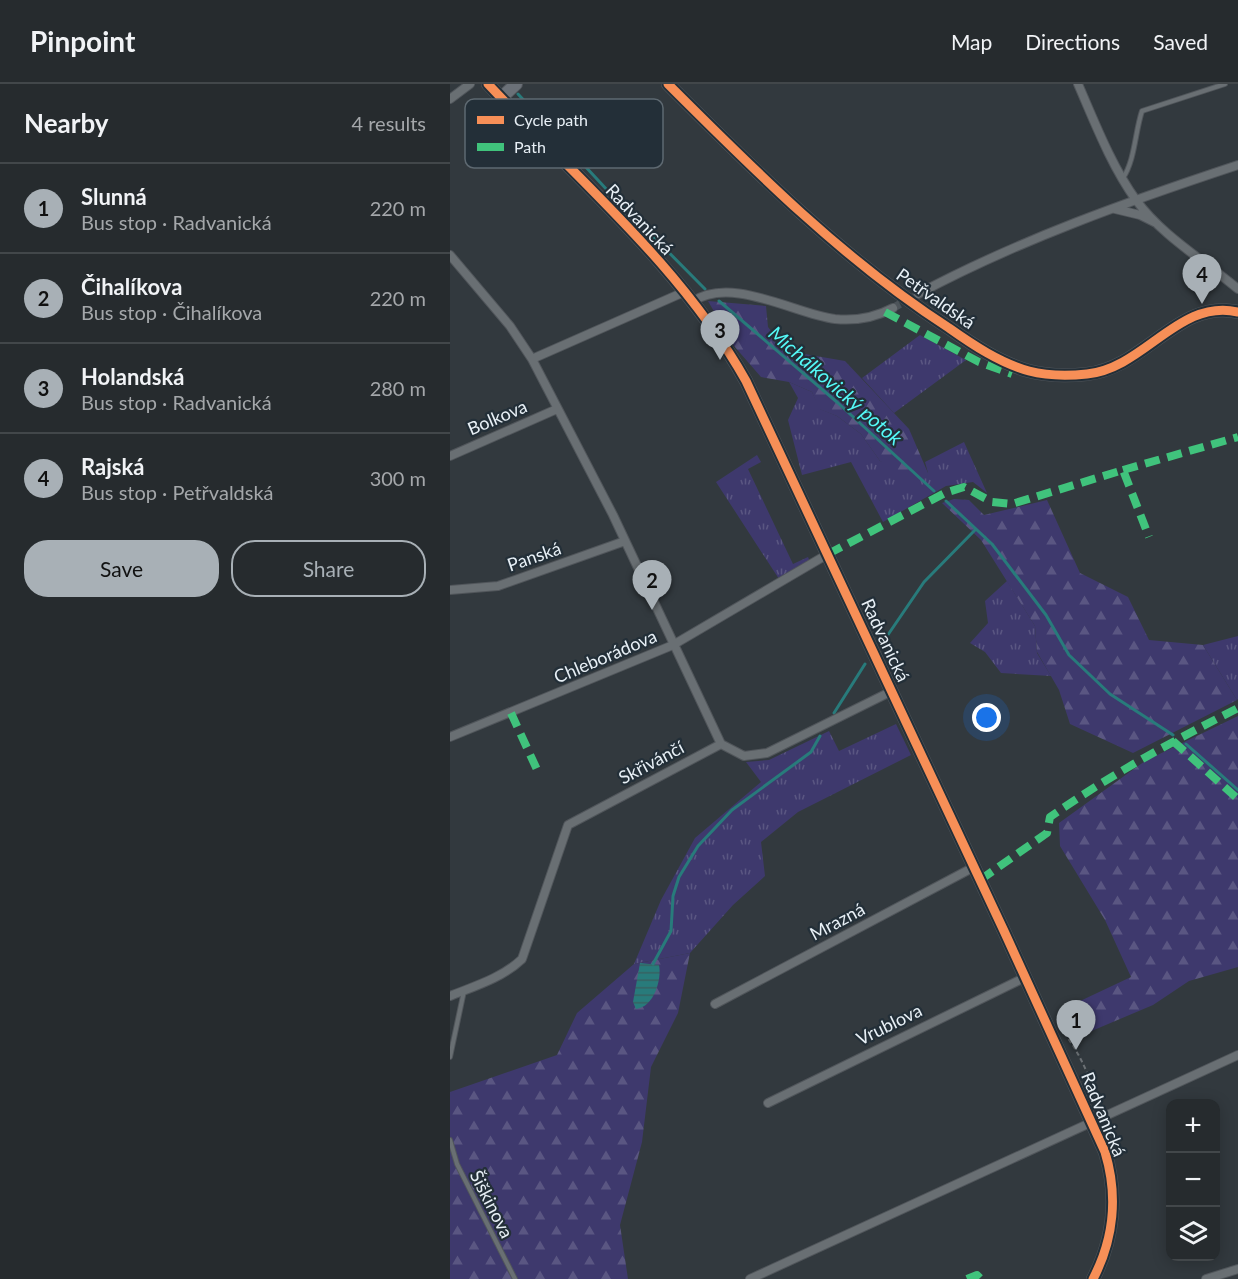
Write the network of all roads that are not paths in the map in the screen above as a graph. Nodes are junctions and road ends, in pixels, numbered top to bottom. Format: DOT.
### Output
graph roads {
  1 [pos="470,84"];
  2 [pos="488,84"];
  3 [pos="516,84"];
  4 [pos="668,84"];
  5 [pos="1078,84"];
  6 [pos="1225,84"];
  7 [pos="501,98"];
  8 [pos="450,99"];
  9 [pos="1238,165"];
  10 [pos="569,168"];
  11 [pos="1123,178"];
  12 [pos="1137,201"];
  13 [pos="1115,209"];
  14 [pos="1162,227"];
  15 [pos="450,255"];
  16 [pos="1238,289"];
  17 [pos="684,292"];
  18 [pos="918,294"];
  19 [pos="692,302"];
  20 [pos="893,308"];
  21 [pos="1238,312"];
  22 [pos="532,359"];
  23 [pos="557,409"];
  24 [pos="450,456"];
  25 [pos="625,541"];
  26 [pos="828,554"];
  27 [pos="450,590"];
  28 [pos="674,645"];
  29 [pos="892,691"];
  30 [pos="450,737"];
  31 [pos="721,744"];
  32 [pos="974,867"];
  33 [pos="1026,977"];
  34 [pos="465,990"];
  35 [pos="450,996"];
  36 [pos="715,1004"];
  37 [pos="1238,1055"];
  38 [pos="450,1057"];
  39 [pos="768,1102"];
  40 [pos="1096,1119"];
  41 [pos="450,1140"];
  42 [pos="1238,1269"];
  43 [pos="515,1279"];
  44 [pos="750,1279"];
  45 [pos="1093,1279"];
  46 [pos="1206,1279"];
  1 -- 8 [label="street"];
  2 -- 7 [label="street, Radvanická"];
  3 -- 7 [label="street"];
  4 -- 21 [label="street, Petřvaldská"];
  5 -- 11 [label="street"];
  6 -- 11 [label="lane"];
  9 -- 12 [label="street"];
  10 -- 17 [label="street, Radvanická"];
  11 -- 12 [label="street"];
  12 -- 13 [label="street"];
  12 -- 14 [label="street"];
  13 -- 14 [label="street"];
  13 -- 18 [label="street"];
  14 -- 16 [label="street"];
  15 -- 22 [label="street"];
  17 -- 19 [label="street, Radvanická"];
  17 -- 22 [label="street"];
  19 -- 20 [label="street"];
  19 -- 26 [label="street, Radvanická"];
  22 -- 23 [label="street"];
  23 -- 24 [label="street, Bolkova"];
  23 -- 25 [label="street"];
  25 -- 27 [label="street, Panská"];
  25 -- 28 [label="street"];
  26 -- 28 [label="street, Chleborádova"];
  26 -- 29 [label="street, Radvanická"];
  28 -- 30 [label="street, Chleborádova"];
  28 -- 31 [label="street"];
  29 -- 31 [label="street"];
  29 -- 32 [label="street, Radvanická"];
  31 -- 34 [label="street, Skřivánčí"];
  32 -- 33 [label="street, Radvanická"];
  32 -- 36 [label="street, Mrazná"];
  33 -- 39 [label="street, Vrublova"];
  33 -- 40 [label="street, Radvanická"];
  34 -- 35 [label="street"];
  34 -- 38 [label="lane"];
  37 -- 40 [label="street"];
  40 -- 44 [label="street"];
  40 -- 45 [label="street, Radvanická"];
  41 -- 43 [label="lane, Šiškinova"];
  42 -- 46 [label="street"];
}
